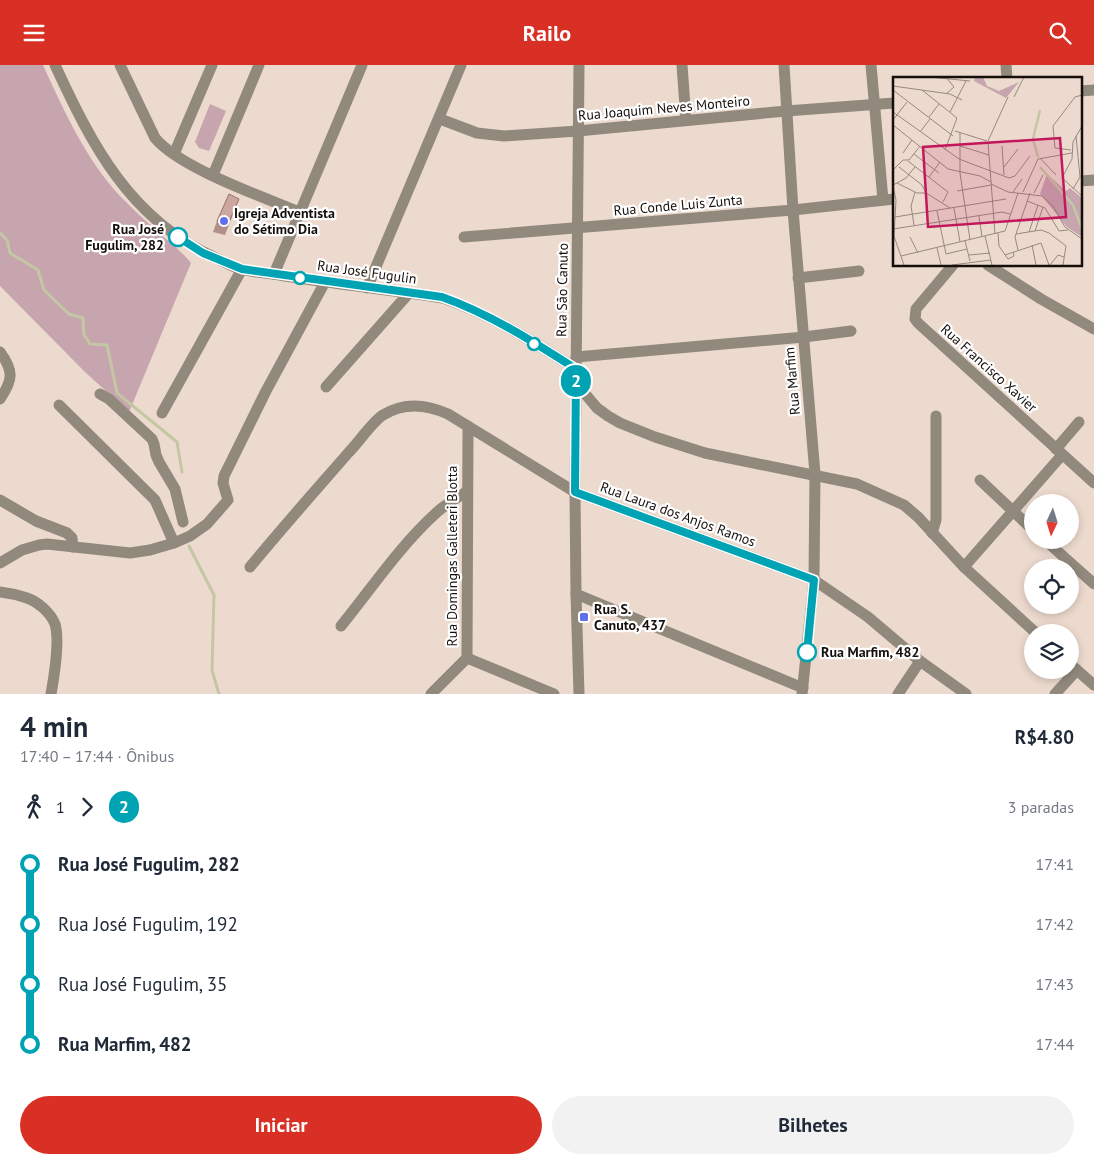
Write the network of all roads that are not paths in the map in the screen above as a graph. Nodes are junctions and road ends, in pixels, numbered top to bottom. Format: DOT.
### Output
graph roads {
  1 [pos="55,65"];
  2 [pos="120,65"];
  3 [pos="212,65"];
  4 [pos="259,65"];
  5 [pos="362,65"];
  6 [pos="461,65"];
  7 [pos="579,65"];
  8 [pos="682,65"];
  9 [pos="784,65"];
  10 [pos="871,65"];
  11 [pos="893,103"];
  12 [pos="874,104"];
  13 [pos="786,111"];
  14 [pos="440,119"];
  15 [pos="686,120"];
  16 [pos="578,131"];
  17 [pos="174,155"];
  18 [pos="213,175"];
  19 [pos="889,199"];
  20 [pos="793,210"];
  21 [pos="299,212"];
  22 [pos="579,229"];
  23 [pos="464,237"];
  24 [pos="952,266"];
  25 [pos="990,266"];
  26 [pos="242,269"];
  27 [pos="858,271"];
  28 [pos="274,274"];
  29 [pos="798,278"];
  30 [pos="325,282"];
  31 [pos="367,288"];
  32 [pos="409,293"];
  33 [pos="1094,329"];
  34 [pos="851,331"];
  35 [pos="804,337"];
  36 [pos="0,352"];
  37 [pos="576,357"];
  38 [pos="576,369"];
  39 [pos="576,383"];
  40 [pos="326,387"];
  41 [pos="100,394"];
  42 [pos="0,399"];
  43 [pos="59,405"];
  44 [pos="162,413"];
  45 [pos="936,417"];
  46 [pos="1079,422"];
  47 [pos="468,426"];
  48 [pos="1059,452"];
  49 [pos="815,474"];
  50 [pos="980,480"];
  51 [pos="1094,483"];
  52 [pos="466,491"];
  53 [pos="575,492"];
  54 [pos="0,500"];
  55 [pos="1013,511"];
  56 [pos="1024,521"];
  57 [pos="183,522"];
  58 [pos="932,533"];
  59 [pos="174,543"];
  60 [pos="74,547"];
  61 [pos="1055,549"];
  62 [pos="0,563"];
  63 [pos="250,567"];
  64 [pos="964,567"];
  65 [pos="814,580"];
  66 [pos="1094,584"];
  67 [pos="0,592"];
  68 [pos="576,593"];
  69 [pos="1026,624"];
  70 [pos="340,627"];
  71 [pos="467,658"];
  72 [pos="920,661"];
  73 [pos="579,666"];
  74 [pos="1079,672"];
  75 [pos="1066,679"];
  76 [pos="1094,685"];
  77 [pos="803,691"];
  78 [pos="551,693"];
  79 [pos="51,694"];
  80 [pos="431,694"];
  81 [pos="573,694"];
  82 [pos="579,694"];
  83 [pos="898,694"];
  84 [pos="966,694"];
  85 [pos="1056,694"];
  1 -- 26 [label="street, Rua José Fugulin"];
  2 -- 17 [label="street"];
  3 -- 17 [label="street"];
  4 -- 18 [label="street"];
  5 -- 21 [label="street"];
  6 -- 14 [label="street"];
  7 -- 16 [label="street, Rua São Canuto"];
  8 -- 15 [label="street"];
  9 -- 13 [label="street, Rua Marfim"];
  10 -- 12 [label="street"];
  11 -- 12 [label="street, Rua Joaquim Neves Monteiro"];
  12 -- 13 [label="street, Rua Joaquim Neves Monteiro"];
  12 -- 19 [label="street"];
  13 -- 15 [label="street, Rua Joaquim Neves Monteiro"];
  13 -- 20 [label="street, Rua Marfim"];
  14 -- 16 [label="street, Rua Joaquim Neves Monteiro"];
  14 -- 31 [label="street"];
  15 -- 16 [label="street, Rua Joaquim Neves Monteiro"];
  16 -- 22 [label="street, Rua São Canuto"];
  17 -- 18 [label="street"];
  18 -- 21 [label="street"];
  19 -- 20 [label="street, Rua Conde Luis Zunta"];
  20 -- 22 [label="street, Rua Conde Luis Zunta"];
  20 -- 29 [label="street, Rua Marfim"];
  21 -- 28 [label="street"];
  22 -- 23 [label="street, Rua Conde Luis Zunta"];
  22 -- 37 [label="street, Rua São Canuto"];
  24 -- 48 [label="street, Rua Francisco Xavier"];
  25 -- 33 [label="street"];
  26 -- 28 [label="street, Rua José Fugulin"];
  26 -- 44 [label="street"];
  27 -- 29 [label="street"];
  28 -- 30 [label="street, Rua José Fugulin"];
  29 -- 35 [label="street, Rua Marfim"];
  30 -- 31 [label="street, Rua José Fugulin"];
  30 -- 59 [label="street"];
  31 -- 32 [label="street, Rua José Fugulin"];
  32 -- 38 [label="street, Rua José Fugulin"];
  32 -- 40 [label="street"];
  34 -- 35 [label="street"];
  35 -- 37 [label="street"];
  35 -- 49 [label="street, Rua Marfim"];
  36 -- 42 [label="street"];
  37 -- 38 [label="street, Rua São Canuto"];
  38 -- 39 [label="street, Rua São Canuto"];
  39 -- 49 [label="street"];
  39 -- 53 [label="street, Rua São Canuto"];
  41 -- 57 [label="street"];
  43 -- 59 [label="street"];
  45 -- 58 [label="street"];
  46 -- 48 [label="street"];
  47 -- 52 [label="street, Rua Domingas Galleteri Blotta"];
  47 -- 53 [label="street, Rua Laura dos Anjos Ramos"];
  47 -- 63 [label="street, Rua Laura dos Anjos Ramos"];
  48 -- 51 [label="street, Rua Francisco Xavier"];
  48 -- 55 [label="street"];
  49 -- 58 [label="street"];
  49 -- 65 [label="street, Rua Marfim"];
  50 -- 55 [label="street"];
  52 -- 70 [label="street"];
  52 -- 71 [label="street, Rua Domingas Galleteri Blotta"];
  53 -- 65 [label="street, Rua Laura dos Anjos Ramos"];
  53 -- 68 [label="street, Rua São Canuto"];
  54 -- 60 [label="street"];
  55 -- 56 [label="street"];
  55 -- 64 [label="street"];
  58 -- 64 [label="street"];
  59 -- 60 [label="street"];
  60 -- 62 [label="street"];
  61 -- 66 [label="street"];
  64 -- 69 [label="street"];
  65 -- 72 [label="street, Rua Laura dos Anjos Ramos"];
  65 -- 77 [label="street, Rua Marfim"];
  67 -- 79 [label="street"];
  68 -- 73 [label="street, Rua São Canuto"];
  68 -- 77 [label="street"];
  71 -- 78 [label="street, Rua Domingas Galleteri Blotta"];
  71 -- 80 [label="street"];
  72 -- 83 [label="street"];
  72 -- 84 [label="street, Rua Laura dos Anjos Ramos"];
  73 -- 81 [label="street, Rua São Canuto"];
  73 -- 82 [label="street, Rua São Canuto"];
  74 -- 76 [label="street"];
  75 -- 85 [label="street"];
}
